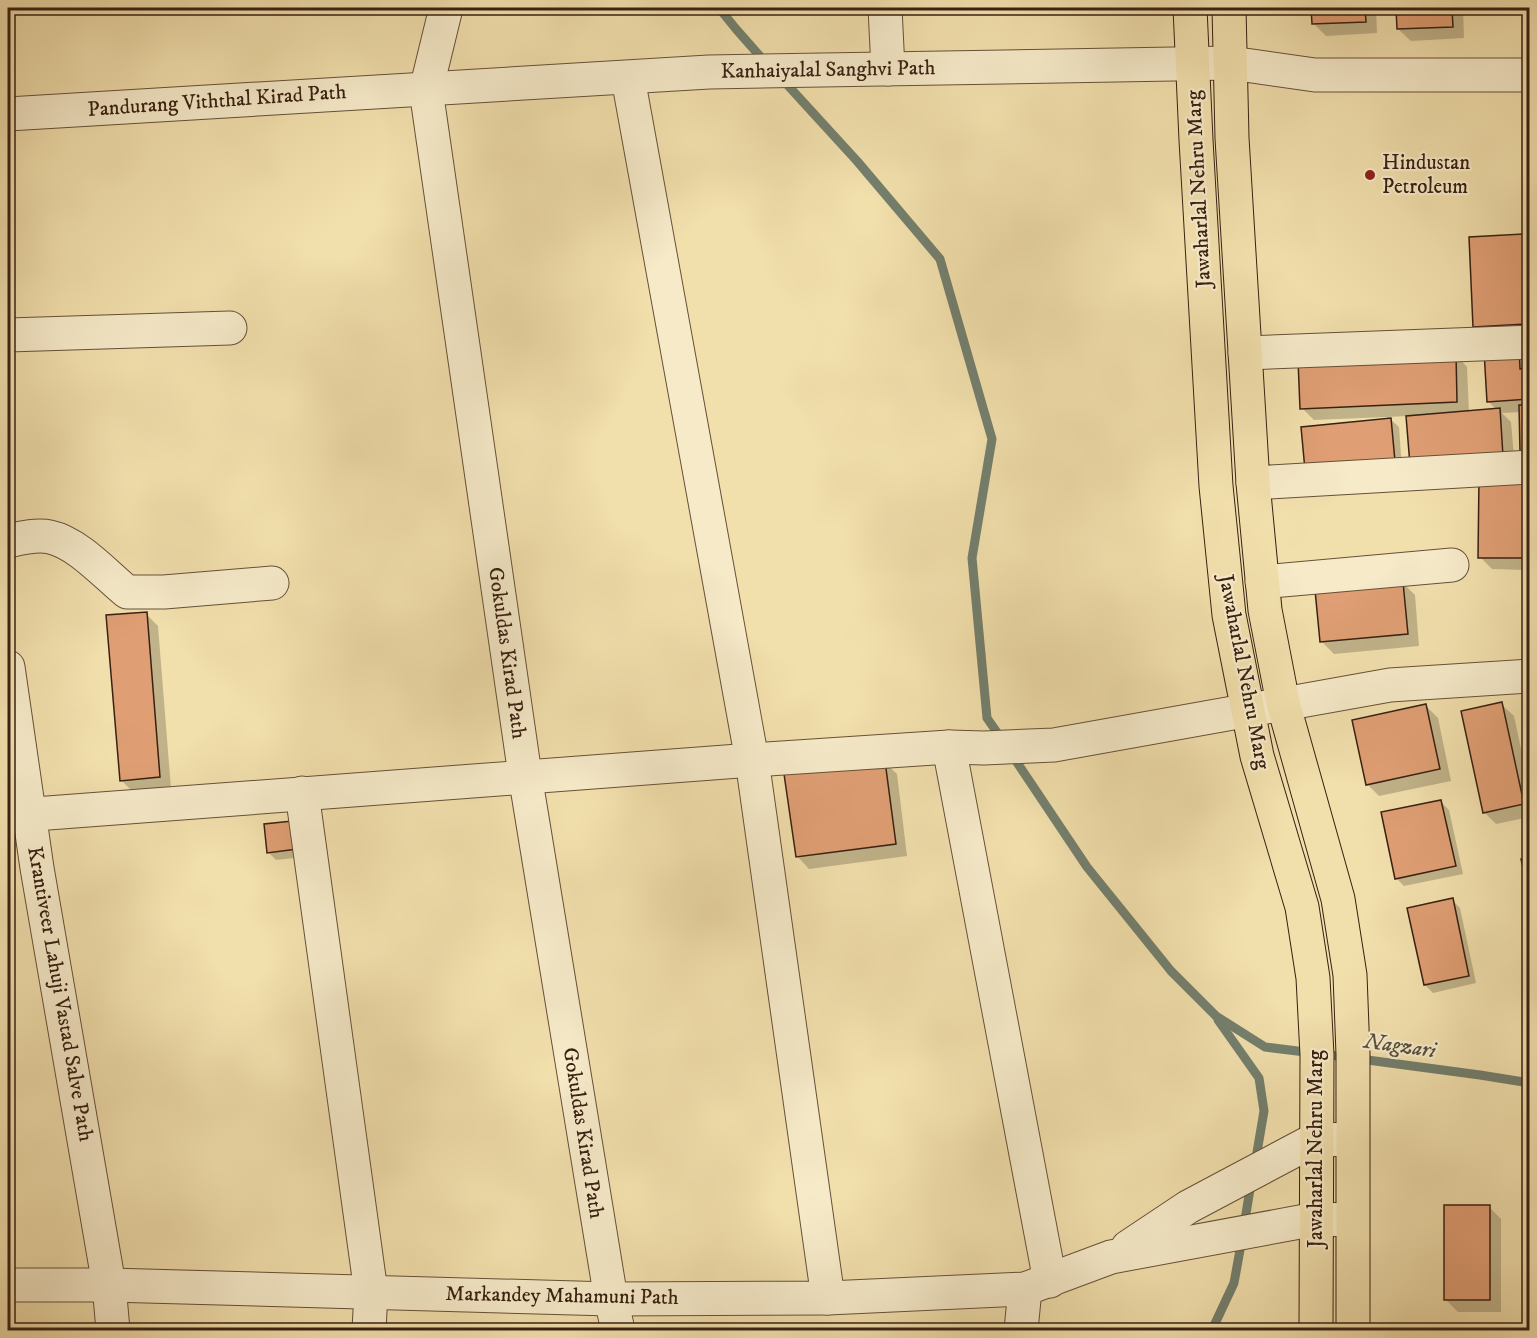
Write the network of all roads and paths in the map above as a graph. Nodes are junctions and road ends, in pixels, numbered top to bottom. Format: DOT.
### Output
graph roads {
  1 [pos="446,8"];
  2 [pos="885,8"];
  3 [pos="1190,8"];
  4 [pos="1229,8"];
  5 [pos="1192,63"];
  6 [pos="1230,63"];
  7 [pos="888,69"];
  8 [pos="1530,75"];
  9 [pos="628,78"];
  10 [pos="426,90"];
  11 [pos="8,114"];
  12 [pos="230,328"];
  13 [pos="8,335"];
  14 [pos="1530,342"];
  15 [pos="1245,353"];
  16 [pos="1530,467"];
  17 [pos="1253,483"];
  18 [pos="8,541"];
  19 [pos="1452,565"];
  20 [pos="1262,582"];
  21 [pos="272,583"];
  22 [pos="8,667"];
  23 [pos="1530,676"];
  24 [pos="1283,703"];
  25 [pos="1247,709"];
  26 [pos="949,747"];
  27 [pos="752,760"];
  28 [pos="525,776"];
  29 [pos="302,793"];
  30 [pos="19,815"];
  31 [pos="1316,1139"];
  32 [pos="1352,1140"];
  33 [pos="1316,1219"];
  34 [pos="1352,1220"];
  35 [pos="1111,1257"];
  36 [pos="8,1285"];
  37 [pos="109,1285"];
  38 [pos="1037,1285"];
  39 [pos="371,1292"];
  40 [pos="828,1298"];
  41 [pos="611,1299"];
  42 [pos="113,1330"];
  43 [pos="369,1330"];
  44 [pos="618,1330"];
  45 [pos="1021,1330"];
  46 [pos="1316,1330"];
  47 [pos="1353,1330"];
  1 -- 10 [label="street, Gokuldas Kirad Path"];
  2 -- 7 [label="street"];
  3 -- 5 [label="main road, Jawaharlal Nehru Marg"];
  4 -- 6 [label="main road, Jawaharlal Nehru Marg"];
  5 -- 6 [label="street, Kanhaiyalal Sanghvi Path"];
  5 -- 7 [label="street, Kanhaiyalal Sanghvi Path"];
  5 -- 25 [label="main road, Jawaharlal Nehru Marg"];
  6 -- 8 [label="street, Kanhaiyalal Sanghvi Path"];
  6 -- 15 [label="main road, Jawaharlal Nehru Marg"];
  7 -- 9 [label="street, Kanhaiyalal Sanghvi Path"];
  9 -- 10 [label="street, Kanhaiyalal Sanghvi Path"];
  9 -- 27 [label="street"];
  10 -- 11 [label="street, Pandurang Viththal Kirad Path"];
  10 -- 28 [label="street, Gokuldas Kirad Path"];
  12 -- 13 [label="street"];
  14 -- 15 [label="street"];
  15 -- 17 [label="main road, Jawaharlal Nehru Marg"];
  16 -- 17 [label="street"];
  17 -- 20 [label="main road, Jawaharlal Nehru Marg"];
  18 -- 21 [label="street"];
  19 -- 20 [label="street"];
  20 -- 24 [label="main road, Jawaharlal Nehru Marg"];
  22 -- 30 [label="street, Krantiveer Lahuji Vastad Salve Path"];
  23 -- 24 [label="street"];
  24 -- 25 [label="street"];
  24 -- 32 [label="main road, Jawaharlal Nehru Marg"];
  25 -- 26 [label="street"];
  25 -- 31 [label="main road, Jawaharlal Nehru Marg"];
  26 -- 27 [label="street"];
  26 -- 38 [label="street"];
  27 -- 28 [label="street"];
  27 -- 40 [label="street"];
  28 -- 29 [label="street"];
  28 -- 41 [label="street, Gokuldas Kirad Path"];
  29 -- 30 [label="street"];
  29 -- 39 [label="street"];
  30 -- 37 [label="street, Krantiveer Lahuji Vastad Salve Path"];
  31 -- 32 [label="street"];
  31 -- 33 [label="main road, Jawaharlal Nehru Marg"];
  31 -- 35 [label="street, Markandey Mahamuni Path"];
  32 -- 34 [label="main road, Jawaharlal Nehru Marg"];
  33 -- 34 [label="street, Markandey Mahamuni Path"];
  33 -- 35 [label="street, Markandey Mahamuni Path"];
  33 -- 46 [label="main road, Jawaharlal Nehru Marg"];
  34 -- 47 [label="main road, Jawaharlal Nehru Marg"];
  35 -- 38 [label="street, Markandey Mahamuni Path"];
  36 -- 37 [label="street, Markandey Mahamuni Path"];
  37 -- 39 [label="street, Markandey Mahamuni Path"];
  37 -- 42 [label="street, Krantiveer Lahuji Vastad Salve Path"];
  38 -- 40 [label="street, Markandey Mahamuni Path"];
  38 -- 45 [label="street"];
  39 -- 41 [label="street, Markandey Mahamuni Path"];
  39 -- 43 [label="street"];
  40 -- 41 [label="street, Markandey Mahamuni Path"];
  41 -- 44 [label="street, Gokuldas Kirad Path"];
}
